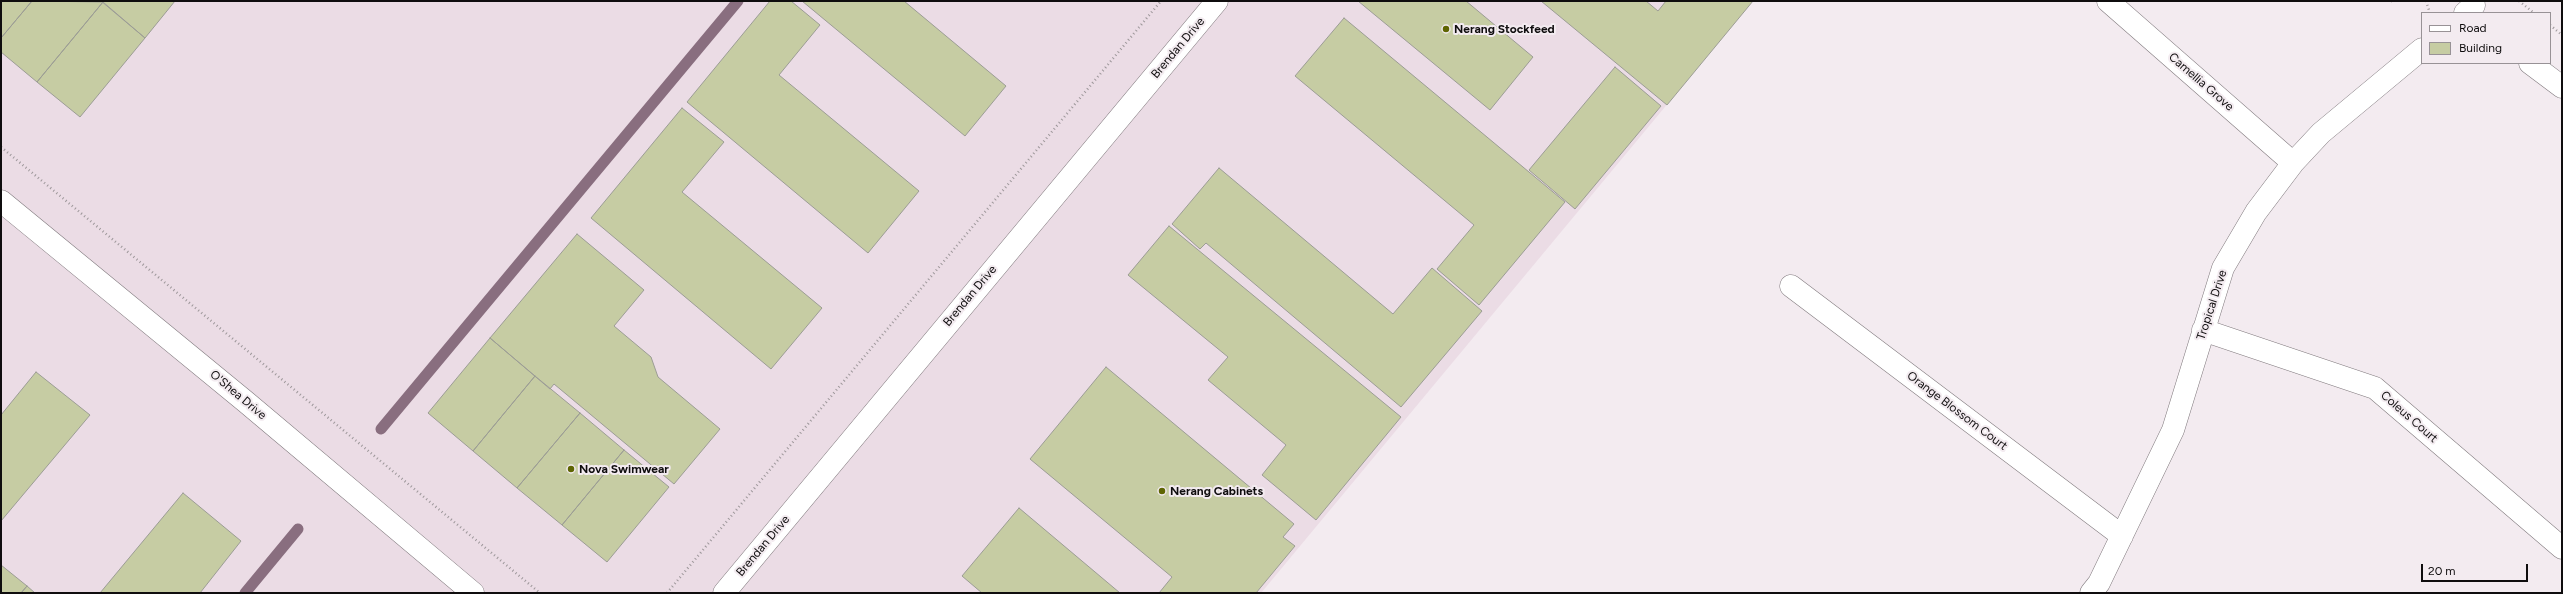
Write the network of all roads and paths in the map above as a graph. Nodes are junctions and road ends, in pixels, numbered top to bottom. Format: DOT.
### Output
graph roads {
  1 [pos="1161,1"];
  2 [pos="1217,1"];
  3 [pos="2108,1"];
  4 [pos="2426,1"];
  5 [pos="2519,1"];
  6 [pos="2430,12"];
  7 [pos="2533,12"];
  8 [pos="2551,26"];
  9 [pos="2562,35"];
  10 [pos="2421,50"];
  11 [pos="2531,64"];
  12 [pos="2562,87"];
  13 [pos="1,147"];
  14 [pos="2293,163"];
  15 [pos="1,201"];
  16 [pos="1791,286"];
  17 [pos="2204,330"];
  18 [pos="2122,536"];
  19 [pos="2562,548"];
  20 [pos="472,593"];
  21 [pos="540,593"];
  22 [pos="667,593"];
  23 [pos="724,593"];
  24 [pos="2091,593"];
  1 -- 22 [label="path"];
  2 -- 23 [label="street, Brendan Drive"];
  3 -- 14 [label="street, Camellia Grove"];
  4 -- 6 [label="path"];
  5 -- 7 [label="path"];
  8 -- 9 [label="path"];
  10 -- 14 [label="street, Tropical Drive"];
  11 -- 12 [label="street"];
  13 -- 21 [label="path"];
  14 -- 17 [label="street, Tropical Drive"];
  15 -- 20 [label="street, O'Shea Drive"];
  16 -- 18 [label="street, Orange Blossom Court"];
  17 -- 18 [label="street, Tropical Drive"];
  17 -- 19 [label="street, Coleus Court"];
  18 -- 24 [label="street, Tropical Drive"];
}
